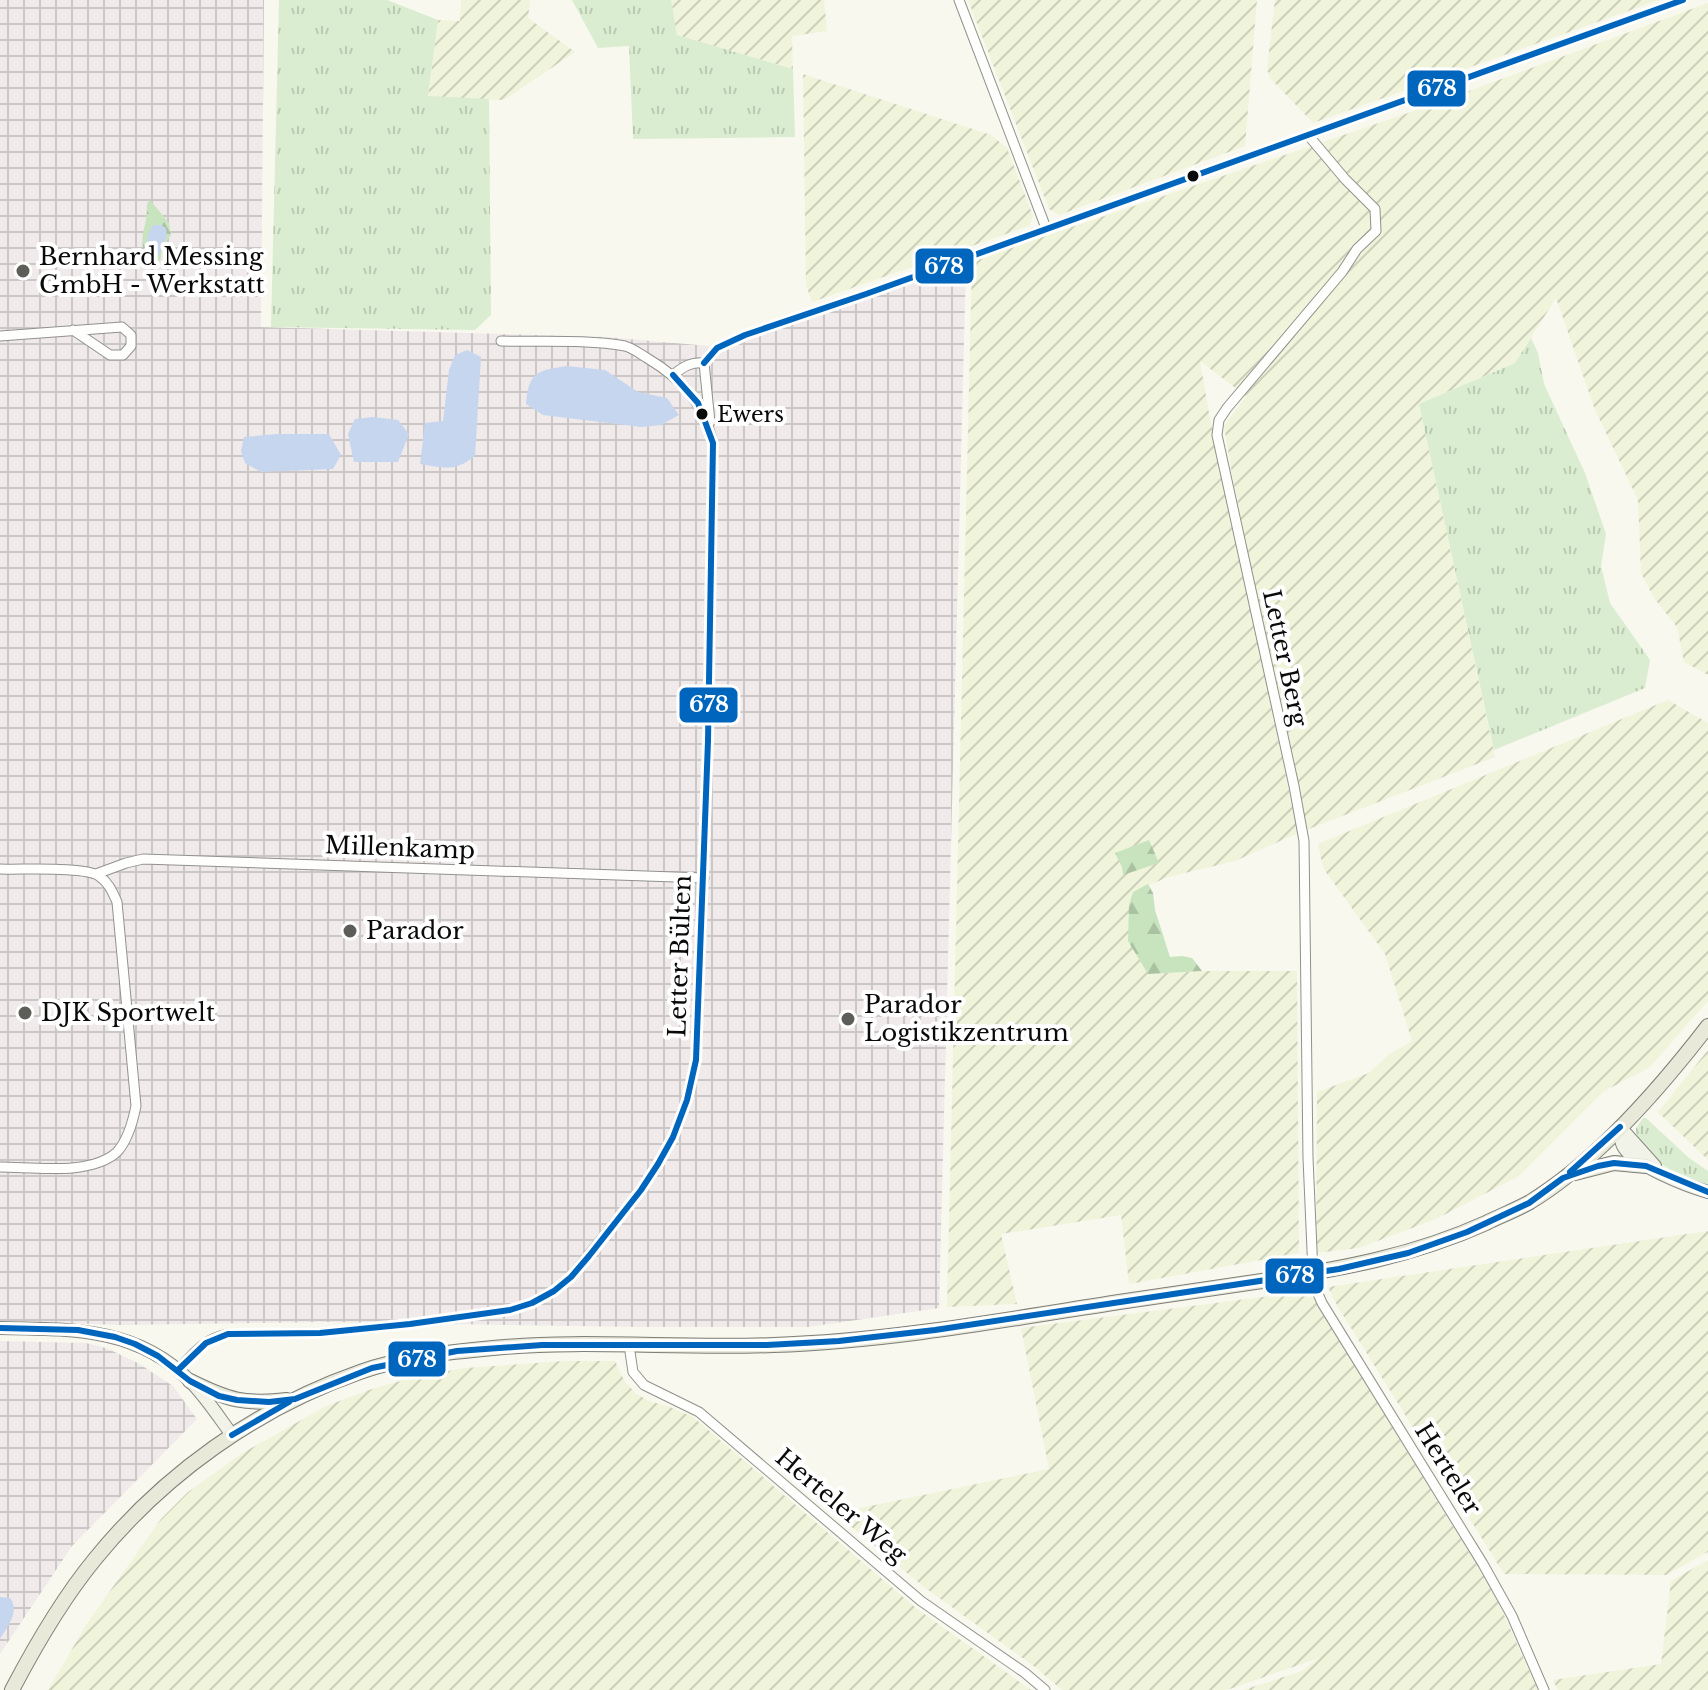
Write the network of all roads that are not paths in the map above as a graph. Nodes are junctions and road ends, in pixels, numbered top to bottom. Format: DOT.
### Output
graph roads {
  1 [pos="959,0"];
  2 [pos="1683,0"];
  3 [pos="1308,135"];
  4 [pos="1046,228"];
  5 [pos="73,330"];
  6 [pos="0,336"];
  7 [pos="501,341"];
  8 [pos="704,363"];
  9 [pos="673,375"];
  10 [pos="711,433"];
  11 [pos="0,869"];
  12 [pos="96,874"];
  13 [pos="704,878"];
  14 [pos="1708,1026"];
  15 [pos="1620,1127"];
  16 [pos="1646,1166"];
  17 [pos="0,1167"];
  18 [pos="1664,1173"];
  19 [pos="1563,1178"];
  20 [pos="1708,1192"];
  21 [pos="1313,1273"];
  22 [pos="0,1328"];
  23 [pos="629,1345"];
  24 [pos="178,1370"];
  25 [pos="190,1381"];
  26 [pos="295,1399"];
  27 [pos="232,1435"];
  28 [pos="12,1690"];
  29 [pos="1045,1690"];
  30 [pos="1544,1690"];
  1 -- 4 [label="street"];
  2 -- 3 [label="street"];
  3 -- 4 [label="street"];
  3 -- 21 [label="street, Letter Berg"];
  4 -- 8 [label="street"];
  5 -- 5 [label="street"];
  5 -- 6 [label="street"];
  7 -- 9 [label="street, Letter Bülten"];
  8 -- 9 [label="street"];
  8 -- 10 [label="street"];
  9 -- 10 [label="street, Letter Bülten"];
  10 -- 13 [label="street, Letter Bülten"];
  11 -- 12 [label="street"];
  12 -- 13 [label="street, Millenkamp"];
  12 -- 17 [label="street"];
  13 -- 24 [label="street, Letter Bülten"];
  14 -- 15 [label="main road"];
  15 -- 16 [label="street"];
  15 -- 18 [label="street"];
  15 -- 19 [label="main road"];
  16 -- 18 [label="street"];
  16 -- 19 [label="main road"];
  18 -- 20 [label="street"];
  19 -- 21 [label="main road"];
  21 -- 23 [label="main road"];
  21 -- 30 [label="street, Herteler"];
  22 -- 24 [label="street"];
  23 -- 26 [label="main road"];
  23 -- 29 [label="street, Herteler Weg"];
  24 -- 25 [label="street"];
  25 -- 26 [label="main road"];
  25 -- 27 [label="street"];
  26 -- 27 [label="main road"];
  27 -- 28 [label="main road"];
}
